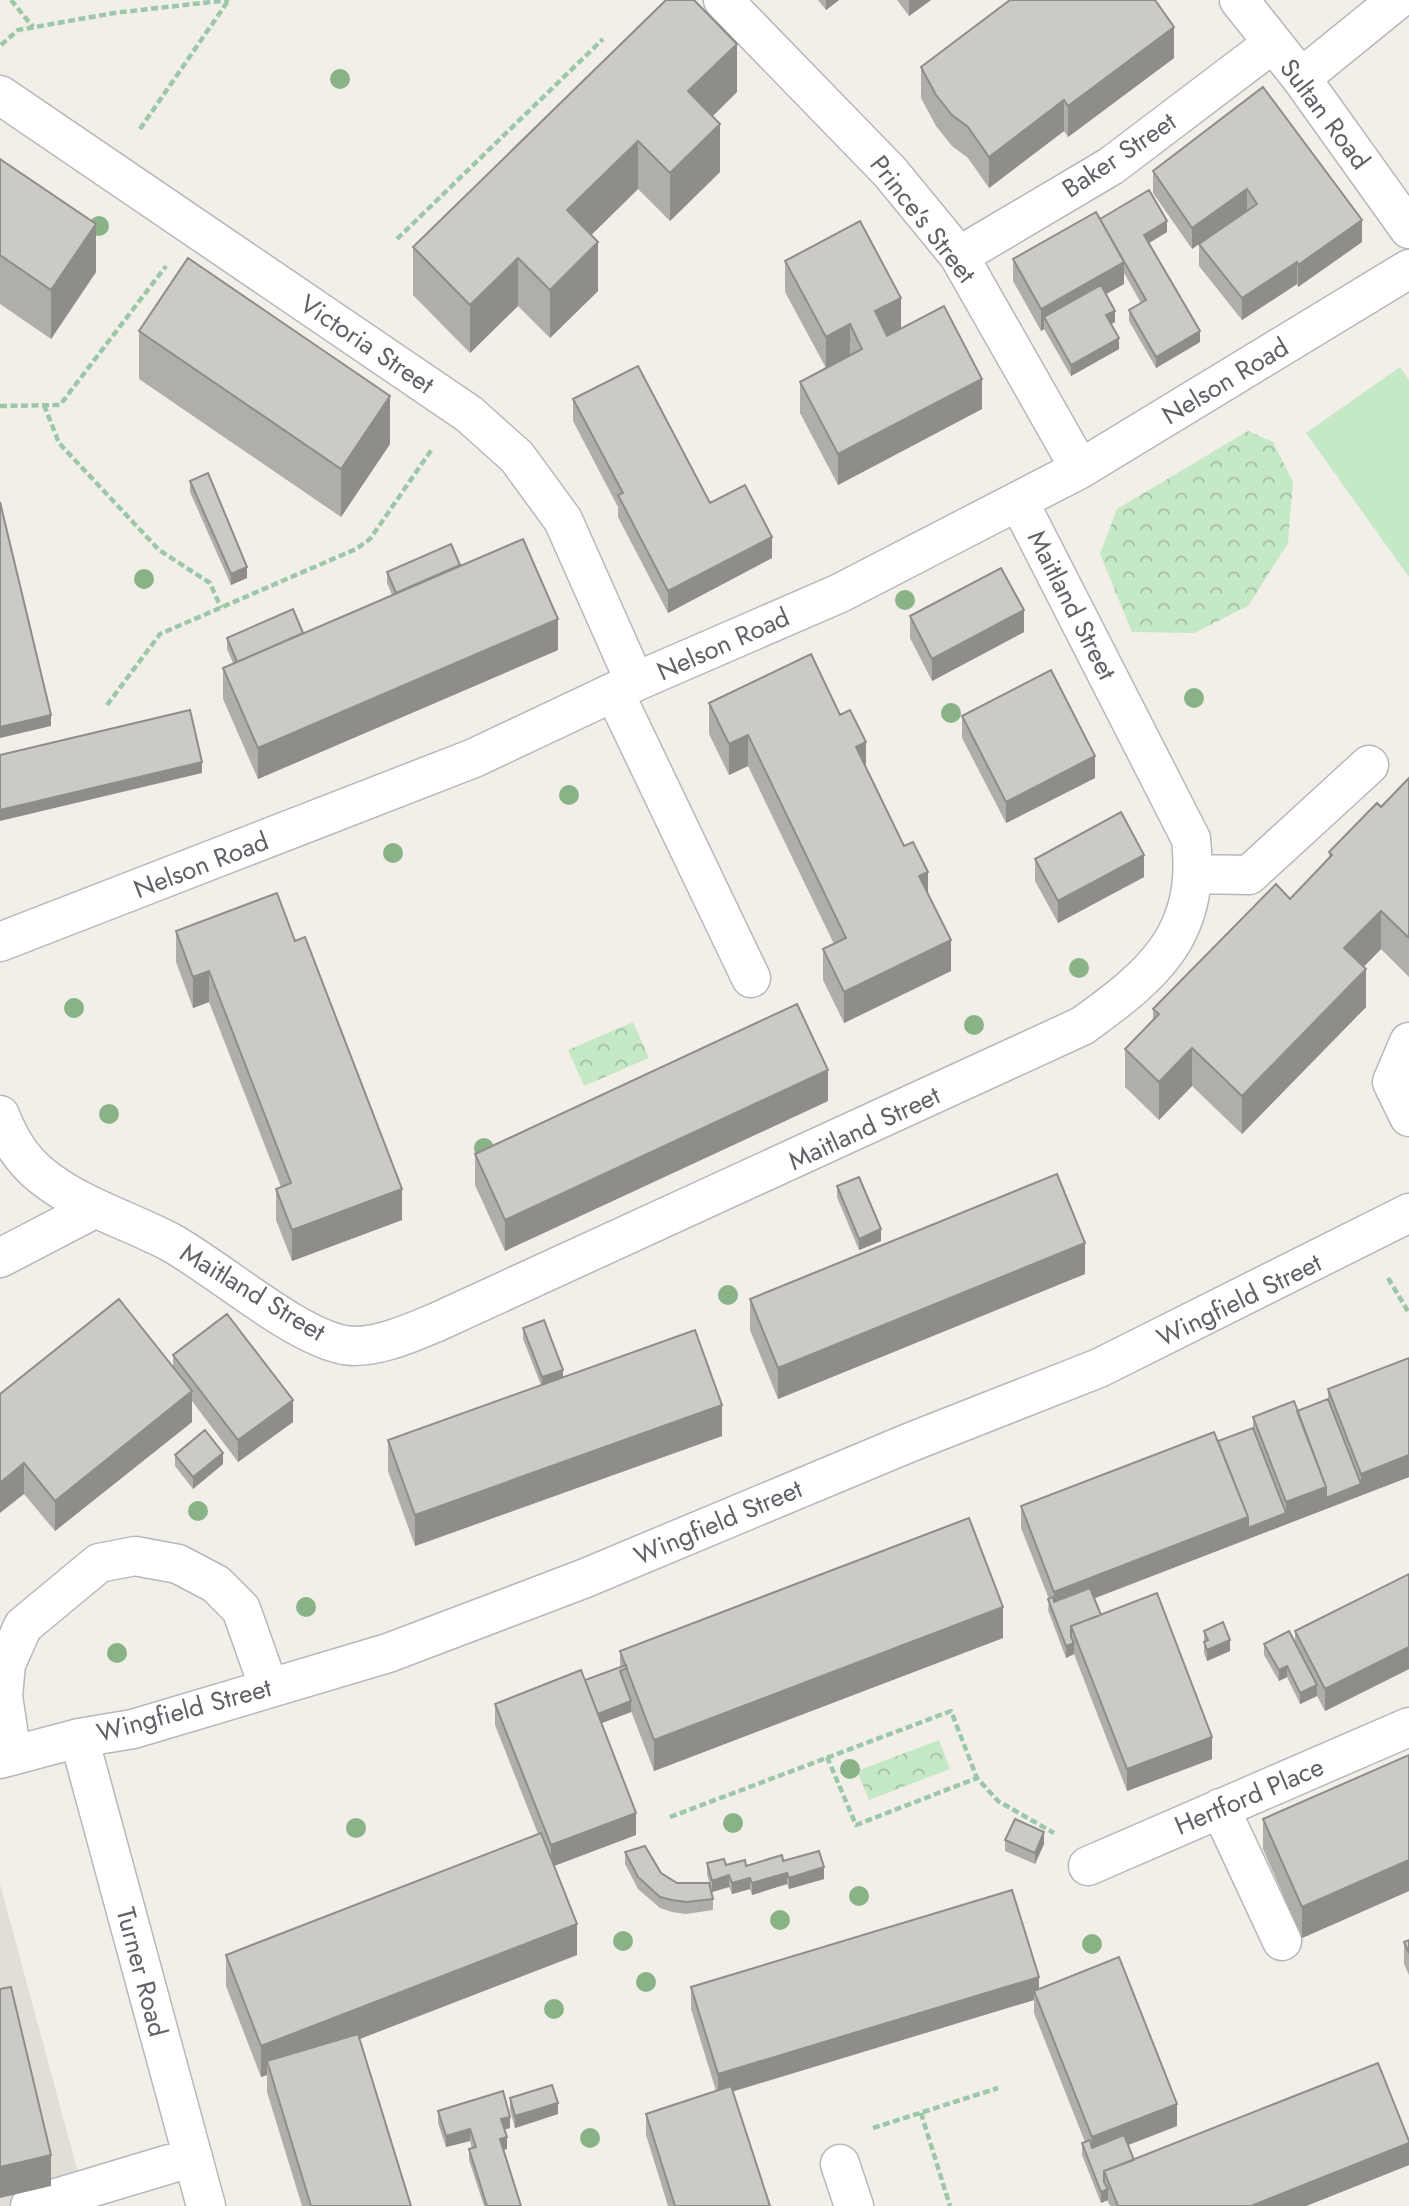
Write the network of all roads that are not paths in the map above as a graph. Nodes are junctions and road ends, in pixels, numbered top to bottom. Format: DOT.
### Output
graph roads {
  1 [pos="723,0"];
  2 [pos="1239,0"];
  3 [pos="1397,0"];
  4 [pos="1272,44"];
  5 [pos="1301,78"];
  6 [pos="0,95"];
  7 [pos="1409,229"];
  8 [pos="959,256"];
  9 [pos="1409,270"];
  10 [pos="1080,469"];
  11 [pos="1019,502"];
  12 [pos="624,687"];
  13 [pos="1369,765"];
  14 [pos="1195,874"];
  15 [pos="0,942"];
  16 [pos="751,978"];
  17 [pos="1409,1042"];
  18 [pos="0,1115"];
  19 [pos="1409,1117"];
  20 [pos="96,1208"];
  21 [pos="1409,1213"];
  22 [pos="0,1258"];
  23 [pos="269,1688"];
  24 [pos="1409,1727"];
  25 [pos="79,1738"];
  26 [pos="6,1758"];
  27 [pos="1220,1808"];
  28 [pos="1076,1852"];
  29 [pos="1282,1941"];
  30 [pos="192,2157"];
  31 [pos="840,2164"];
  32 [pos="30,2206"];
  33 [pos="206,2206"];
  34 [pos="854,2206"];
  1 -- 8 [label="street, Prince's Street"];
  2 -- 4 [label="street, Sultan Road"];
  3 -- 5 [label="street"];
  4 -- 5 [label="street, Sultan Road"];
  4 -- 8 [label="street, Baker Street"];
  5 -- 7 [label="street, Sultan Road"];
  6 -- 12 [label="street, Victoria Street"];
  8 -- 10 [label="street, Prince's Street"];
  9 -- 10 [label="street, Nelson Road"];
  10 -- 11 [label="street, Nelson Road"];
  11 -- 12 [label="street, Nelson Road"];
  11 -- 14 [label="street, Maitland Street"];
  12 -- 15 [label="street, Nelson Road"];
  12 -- 16 [label="street, Victoria Street"];
  13 -- 14 [label="street"];
  14 -- 20 [label="street, Maitland Street"];
  17 -- 19 [label="street"];
  18 -- 20 [label="street, Maitland Street"];
  20 -- 22 [label="street"];
  21 -- 23 [label="street, Wingfield Street"];
  23 -- 25 [label="street, Wingfield Street"];
  23 -- 26 [label="street"];
  24 -- 27 [label="street, Hertford Place"];
  25 -- 26 [label="street, Wingfield Street"];
  25 -- 30 [label="street, Turner Road"];
  27 -- 28 [label="street, Hertford Place"];
  27 -- 29 [label="street"];
  30 -- 32 [label="street"];
  30 -- 33 [label="street, Turner Road"];
  31 -- 34 [label="street"];
}
